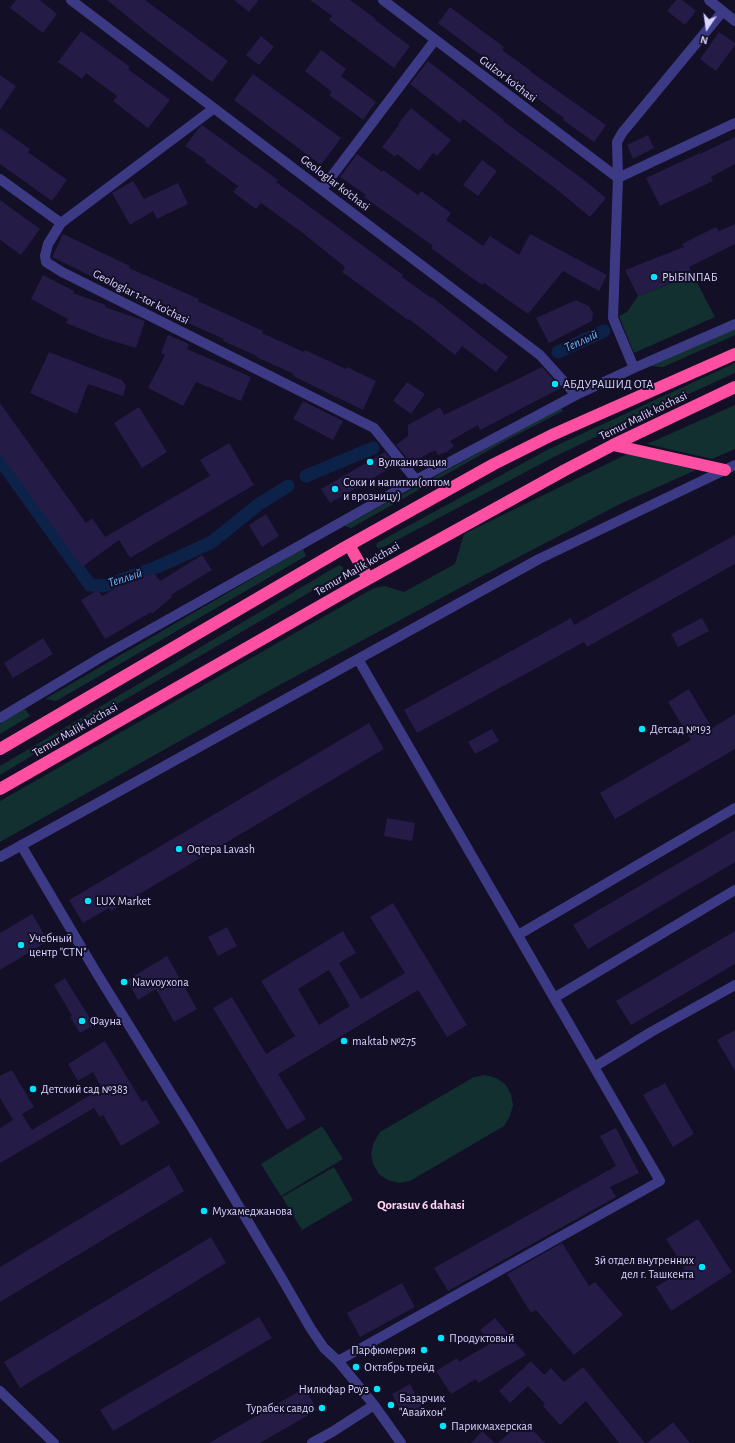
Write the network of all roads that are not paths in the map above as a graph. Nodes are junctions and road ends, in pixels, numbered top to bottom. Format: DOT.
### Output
graph roads {
  1 [pos="71,0"];
  2 [pos="383,0"];
  3 [pos="709,0"];
  4 [pos="723,11"];
  5 [pos="735,21"];
  6 [pos="435,40"];
  7 [pos="213,109"];
  8 [pos="735,123"];
  9 [pos="618,178"];
  10 [pos="0,179"];
  11 [pos="322,189"];
  12 [pos="61,223"];
  13 [pos="735,324"];
  14 [pos="735,354"];
  15 [pos="634,368"];
  16 [pos="735,387"];
  17 [pos="576,395"];
  18 [pos="613,445"];
  19 [pos="730,468"];
  20 [pos="416,480"];
  21 [pos="350,545"];
  22 [pos="368,578"];
  23 [pos="358,659"];
  24 [pos="0,718"];
  25 [pos="0,749"];
  26 [pos="0,789"];
  27 [pos="735,808"];
  28 [pos="21,846"];
  29 [pos="0,857"];
  30 [pos="735,890"];
  31 [pos="518,935"];
  32 [pos="735,985"];
  33 [pos="554,998"];
  34 [pos="594,1067"];
  35 [pos="338,1361"];
  36 [pos="0,1391"];
  37 [pos="374,1405"];
  38 [pos="54,1443"];
  39 [pos="312,1443"];
  40 [pos="401,1443"];
  1 -- 7 [label="street, Geologlar ko'chasi"];
  2 -- 6 [label="street, Gulzor ko'chasi"];
  3 -- 4 [label="street"];
  4 -- 5 [label="street"];
  4 -- 9 [label="street"];
  6 -- 9 [label="street, Gulzor ko'chasi"];
  6 -- 11 [label="street"];
  7 -- 11 [label="street, Geologlar ko'chasi"];
  7 -- 12 [label="street, Geologlar 1-tor ko'chasi"];
  8 -- 9 [label="street"];
  9 -- 15 [label="street"];
  10 -- 12 [label="street"];
  11 -- 17 [label="street, Geologlar ko'chasi"];
  12 -- 20 [label="street, Geologlar 1-tor ko'chasi"];
  13 -- 15 [label="street"];
  14 -- 21 [label="highway, Temur Malik ko'chasi"];
  15 -- 17 [label="street"];
  16 -- 18 [label="highway, Temur Malik ko'chasi"];
  17 -- 20 [label="street"];
  18 -- 19 [label="highway"];
  18 -- 22 [label="highway, Temur Malik ko'chasi"];
  19 -- 23 [label="street"];
  20 -- 24 [label="street"];
  21 -- 22 [label="highway"];
  21 -- 25 [label="highway, Temur Malik ko'chasi"];
  22 -- 26 [label="highway, Temur Malik ko'chasi"];
  23 -- 28 [label="street"];
  23 -- 31 [label="street"];
  27 -- 31 [label="street"];
  28 -- 29 [label="street"];
  28 -- 35 [label="street"];
  30 -- 33 [label="street"];
  31 -- 33 [label="street"];
  32 -- 34 [label="street"];
  33 -- 34 [label="street"];
  34 -- 35 [label="street"];
  35 -- 37 [label="street"];
  36 -- 38 [label="street"];
  37 -- 39 [label="street"];
  37 -- 40 [label="street"];
}
